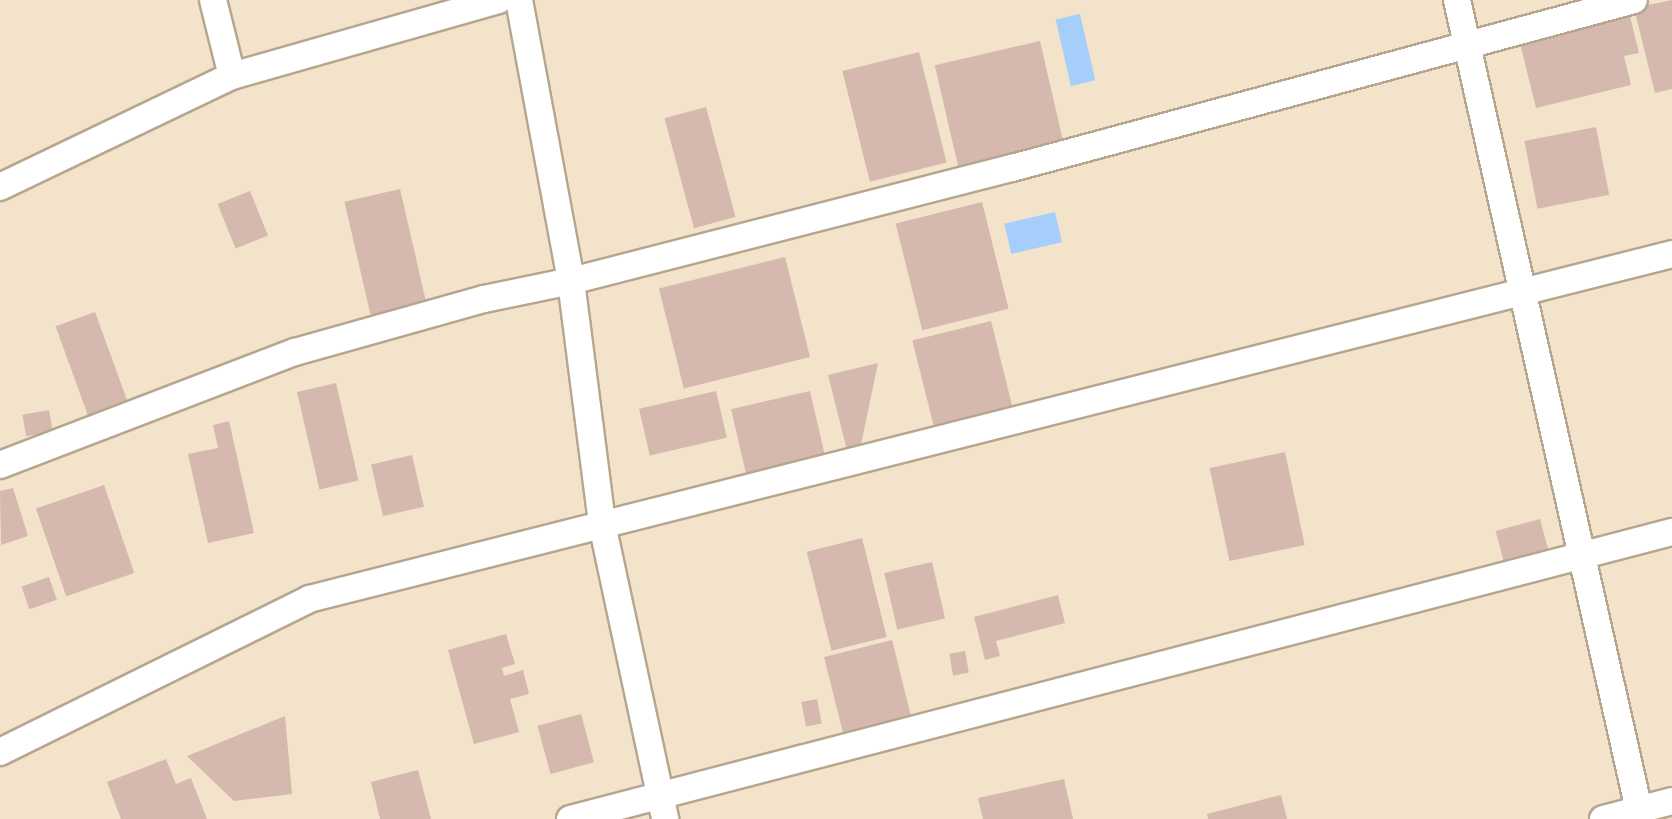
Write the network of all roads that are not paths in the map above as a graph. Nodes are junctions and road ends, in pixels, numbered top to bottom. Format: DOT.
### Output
graph roads {
  1 [pos="213,0"];
  2 [pos="498,0"];
  3 [pos="519,0"];
  4 [pos="1457,0"];
  5 [pos="1634,0"];
  6 [pos="1465,45"];
  7 [pos="232,76"];
  8 [pos="0,187"];
  9 [pos="1672,254"];
  10 [pos="571,281"];
  11 [pos="1522,292"];
  12 [pos="0,465"];
  13 [pos="602,524"];
  14 [pos="1672,532"];
  15 [pos="1582,556"];
  16 [pos="0,752"];
  17 [pos="1672,801"];
  18 [pos="662,808"];
  19 [pos="1640,814"];
  20 [pos="570,819"];
  21 [pos="1603,819"];
  1 -- 7 [label="street"];
  2 -- 7 [label="street"];
  3 -- 10 [label="street"];
  4 -- 6 [label="street"];
  5 -- 6 [label="street"];
  6 -- 10 [label="street"];
  6 -- 11 [label="street"];
  7 -- 8 [label="street"];
  9 -- 11 [label="street"];
  10 -- 12 [label="street"];
  10 -- 13 [label="street"];
  11 -- 13 [label="street"];
  11 -- 15 [label="street"];
  13 -- 16 [label="street"];
  13 -- 18 [label="street"];
  14 -- 15 [label="street"];
  15 -- 18 [label="street"];
  15 -- 19 [label="street"];
  17 -- 19 [label="street"];
  18 -- 20 [label="street"];
  19 -- 21 [label="street"];
}
